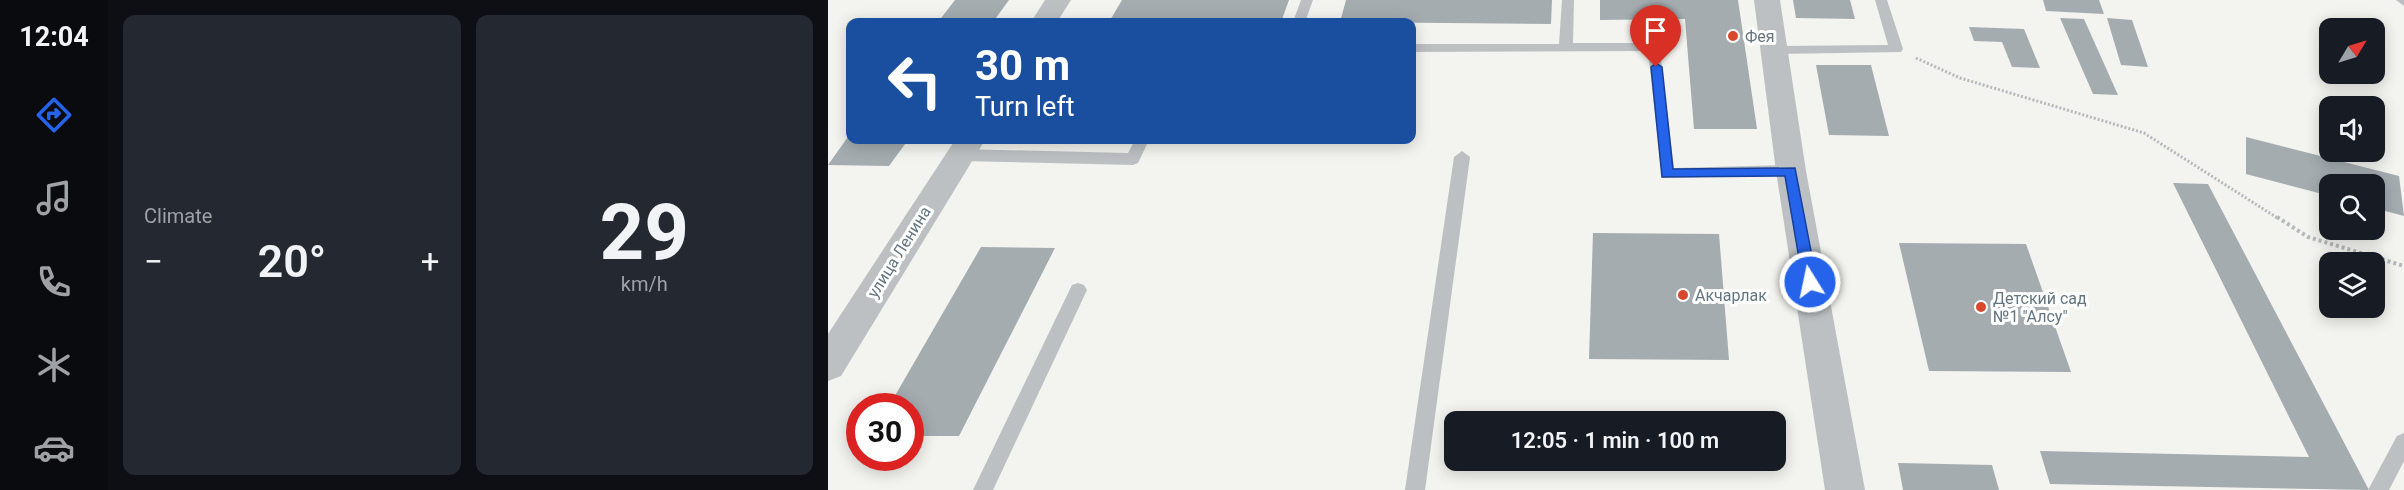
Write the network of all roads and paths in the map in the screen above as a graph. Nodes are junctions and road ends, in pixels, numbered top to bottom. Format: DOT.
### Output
graph roads {
  1 [pos="1058,0"];
  2 [pos="1307,0"];
  3 [pos="1568,0"];
  4 [pos="1767,0"];
  5 [pos="1881,0"];
  6 [pos="1047,18"];
  7 [pos="1300,18"];
  8 [pos="1416,48"];
  9 [pos="1566,48"];
  10 [pos="1896,49"];
  11 [pos="1774,50"];
  12 [pos="1140,144"];
  13 [pos="965,147"];
  14 [pos="1462,158"];
  15 [pos="1791,171"];
  16 [pos="2404,266"];
  17 [pos="1078,290"];
  18 [pos="828,365"];
  19 [pos="2404,442"];
  20 [pos="983,490"];
  21 [pos="1415,490"];
  22 [pos="1845,490"];
  23 [pos="2378,490"];
  1 -- 6 [label="street"];
  2 -- 7 [label="lane"];
  3 -- 9 [label="lane"];
  4 -- 11 [label="street"];
  5 -- 10 [label="lane"];
  8 -- 9 [label="lane"];
  9 -- 15 [label="lane"];
  10 -- 11 [label="lane"];
  10 -- 16 [label="path"];
  11 -- 15 [label="street"];
  12 -- 13 [label="lane"];
  13 -- 18 [label="street, улица Ленина"];
  14 -- 21 [label="lane"];
  15 -- 22 [label="street"];
  17 -- 20 [label="lane"];
  19 -- 23 [label="lane"];
}
